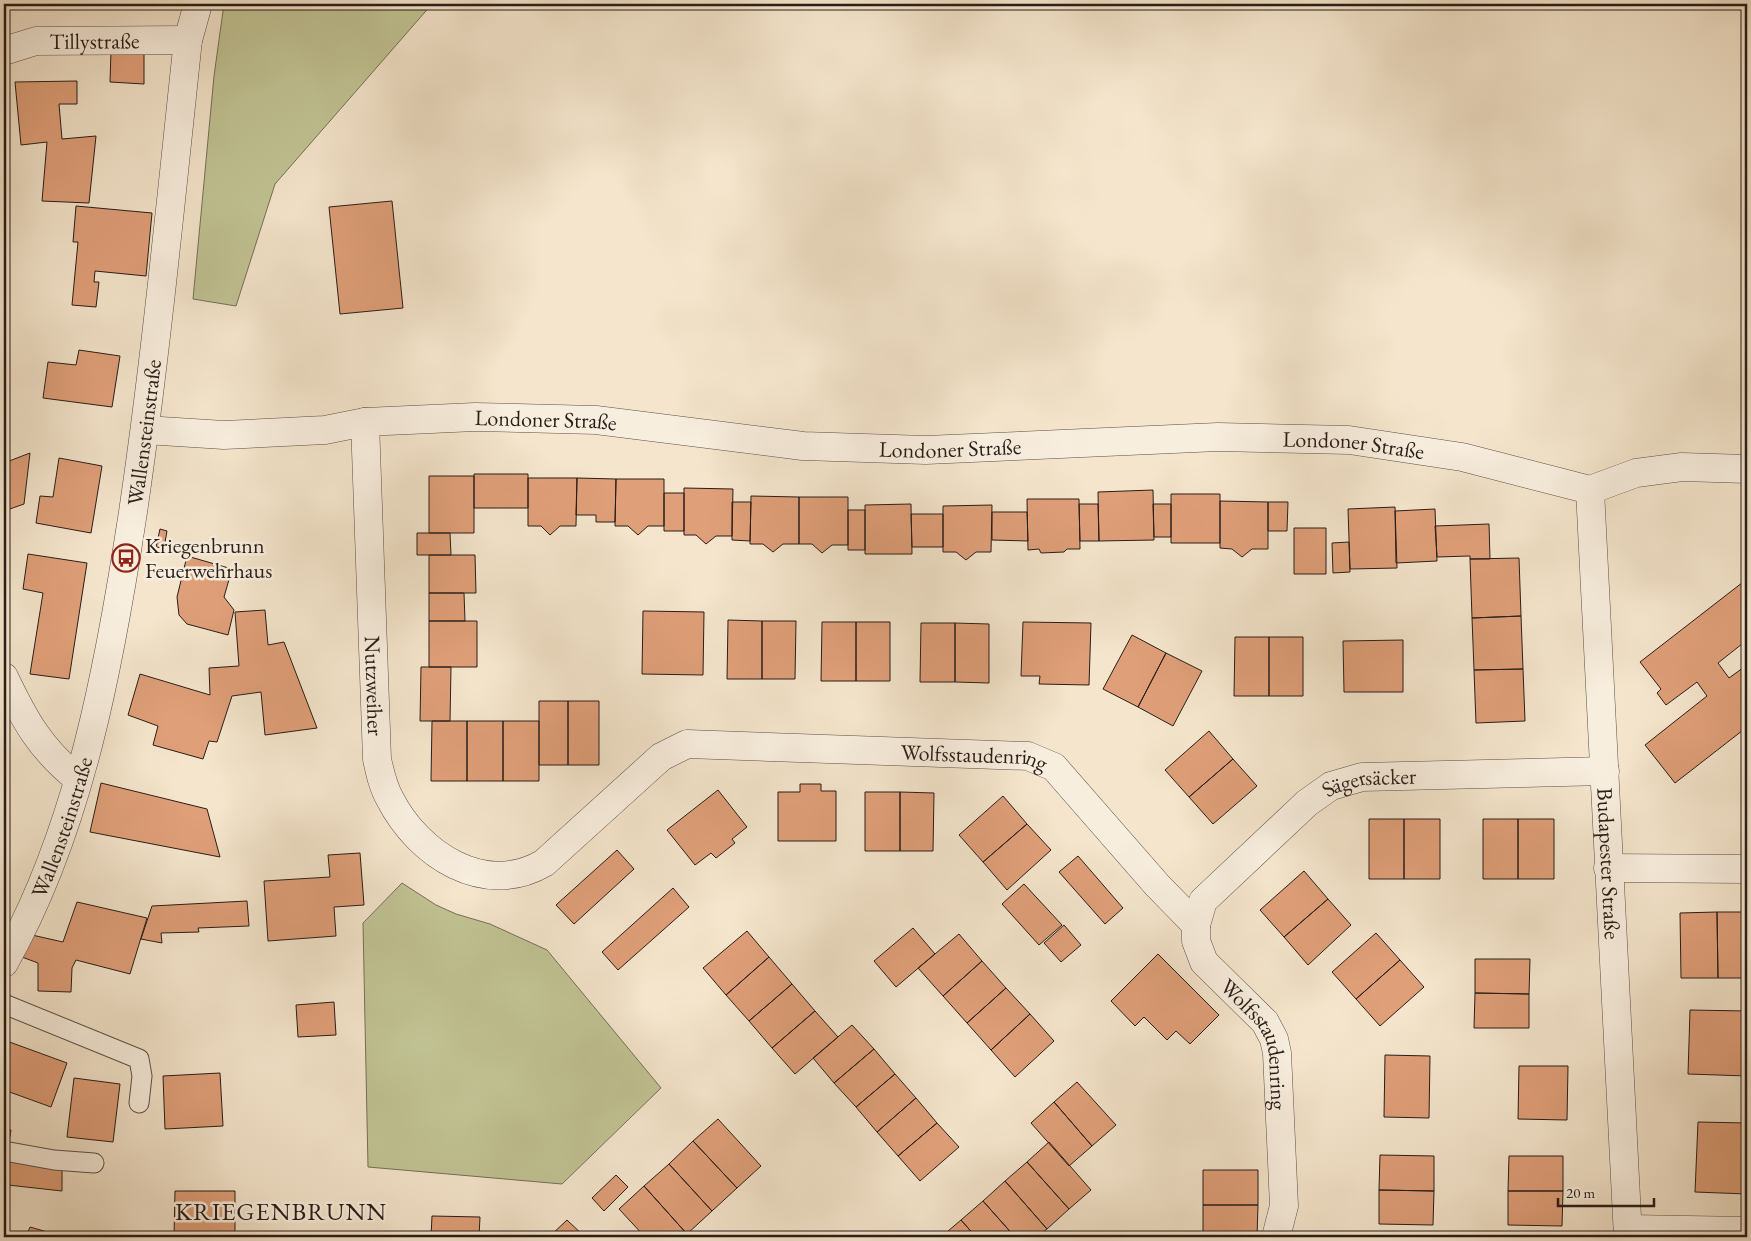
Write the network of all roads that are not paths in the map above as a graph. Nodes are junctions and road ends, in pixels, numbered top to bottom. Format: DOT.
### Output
graph roads {
  1 [pos="198,4"];
  2 [pos="188,40"];
  3 [pos="4,51"];
  4 [pos="365,422"];
  5 [pos="145,430"];
  6 [pos="1747,469"];
  7 [pos="1590,490"];
  8 [pos="4,677"];
  9 [pos="1605,771"];
  10 [pos="78,779"];
  11 [pos="1608,868"];
  12 [pos="1747,869"];
  13 [pos="506,877"];
  14 [pos="1196,926"];
  15 [pos="4,963"];
  16 [pos="4,1004"];
  17 [pos="139,1103"];
  18 [pos="4,1152"];
  19 [pos="94,1163"];
  20 [pos="1747,1231"];
  21 [pos="1628,1233"];
  22 [pos="1276,1237"];
  1 -- 2 [label="street, Wallensteinstraße"];
  2 -- 3 [label="street, Tillystraße"];
  2 -- 5 [label="street, Wallensteinstraße"];
  4 -- 5 [label="street, Londoner Straße"];
  4 -- 7 [label="street, Londoner Straße"];
  4 -- 13 [label="street, Nutzweiher"];
  5 -- 10 [label="street, Wallensteinstraße"];
  6 -- 7 [label="street"];
  7 -- 9 [label="street, Budapester Straße"];
  8 -- 10 [label="street"];
  9 -- 11 [label="street, Budapester Straße"];
  9 -- 14 [label="street, Sägersäcker"];
  10 -- 15 [label="street, Wallensteinstraße"];
  11 -- 12 [label="street"];
  11 -- 21 [label="street, Budapester Straße"];
  13 -- 14 [label="street, Wolfsstaudenring"];
  14 -- 22 [label="street, Wolfsstaudenring"];
  16 -- 17 [label="lane"];
  18 -- 19 [label="lane"];
  20 -- 21 [label="street"];
}
